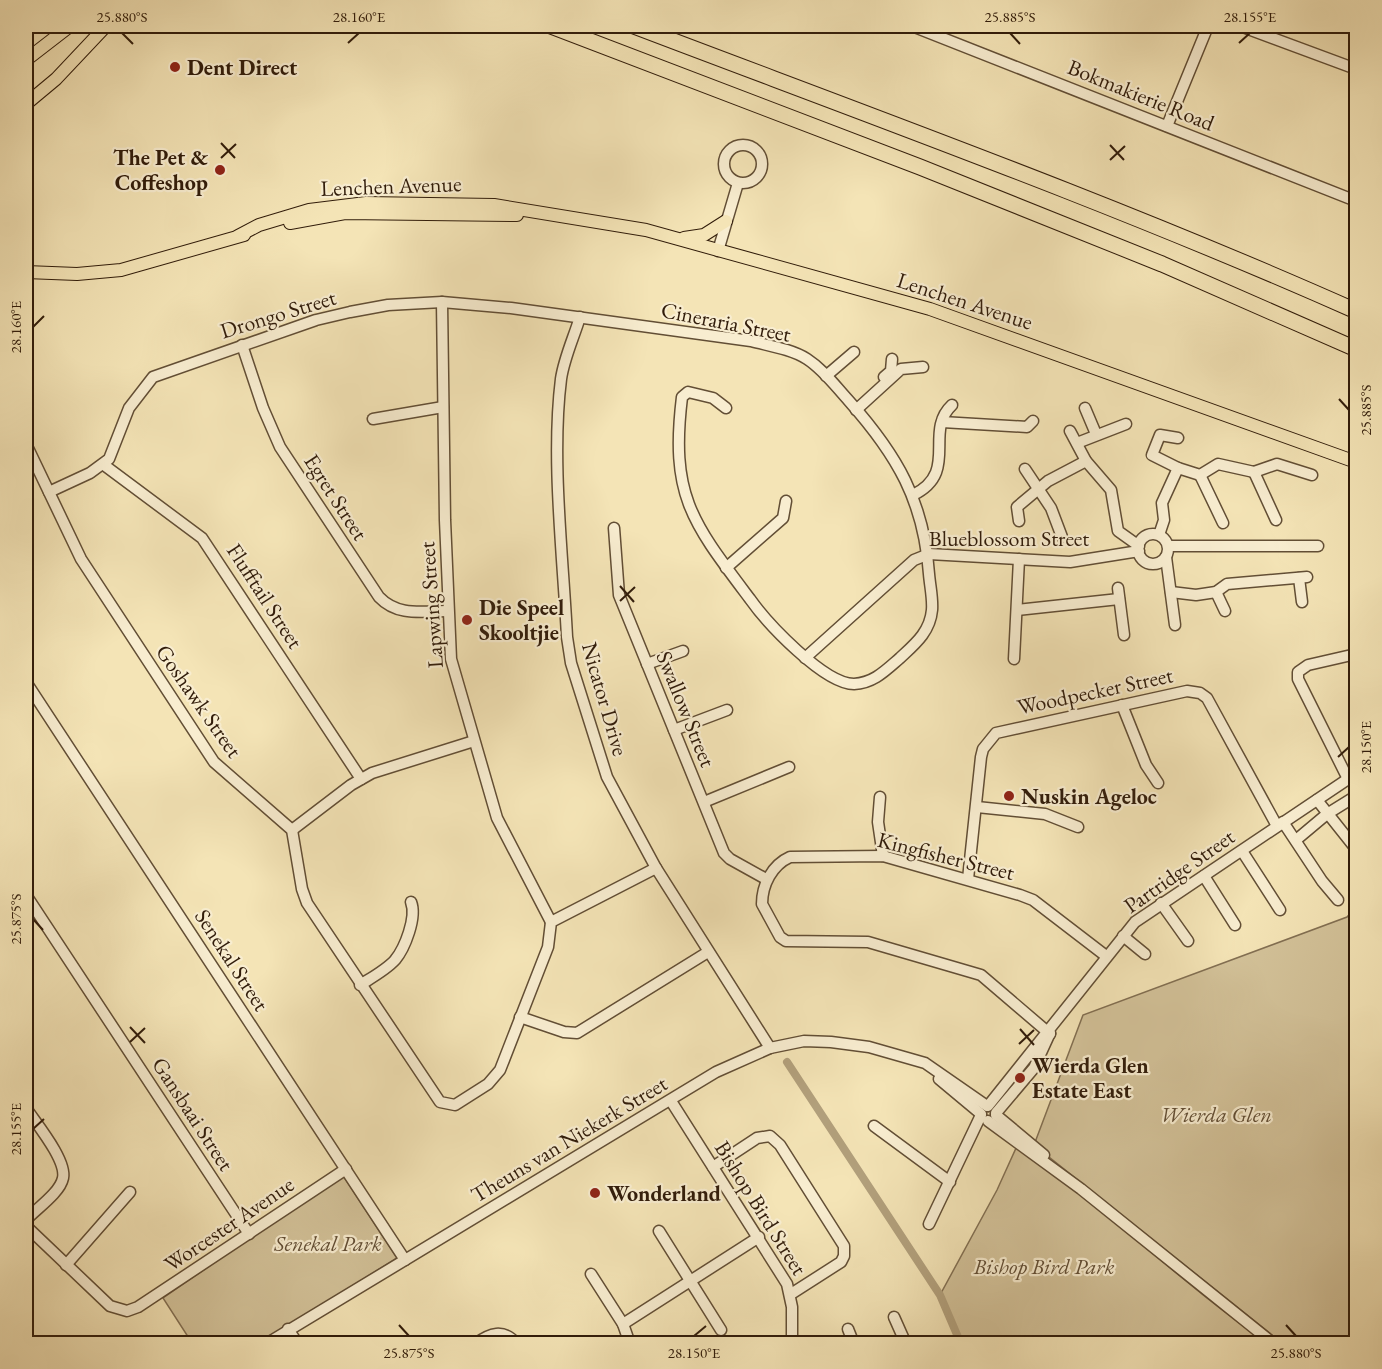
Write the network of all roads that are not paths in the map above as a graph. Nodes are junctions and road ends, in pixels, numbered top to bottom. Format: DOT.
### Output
graph roads {
  1 [pos="70,26"];
  2 [pos="106,26"];
  3 [pos="551,26"];
  4 [pos="634,26"];
  5 [pos="912,26"];
  6 [pos="1208,26"];
  7 [pos="1240,26"];
  8 [pos="26,60"];
  9 [pos="1356,69"];
  10 [pos="26,104"];
  11 [pos="1167,126"];
  12 [pos="738,183"];
  13 [pos="1356,201"];
  14 [pos="726,221"];
  15 [pos="677,238"];
  16 [pos="718,251"];
  17 [pos="26,271"];
  18 [pos="442,302"];
  19 [pos="1356,311"];
  20 [pos="580,317"];
  21 [pos="242,345"];
  22 [pos="1356,349"];
  23 [pos="854,352"];
  24 [pos="892,359"];
  25 [pos="923,367"];
  26 [pos="826,376"];
  27 [pos="952,405"];
  28 [pos="443,407"];
  29 [pos="726,408"];
  30 [pos="855,408"];
  31 [pos="1085,408"];
  32 [pos="373,419"];
  33 [pos="1033,421"];
  34 [pos="942,423"];
  35 [pos="1126,424"];
  36 [pos="1070,431"];
  37 [pos="1096,434"];
  38 [pos="1178,438"];
  39 [pos="1077,443"];
  40 [pos="26,444"];
  41 [pos="1086,461"];
  42 [pos="1356,462"];
  43 [pos="104,465"];
  44 [pos="1178,468"];
  45 [pos="1025,469"];
  46 [pos="1254,472"];
  47 [pos="1200,475"];
  48 [pos="1312,475"];
  49 [pos="1039,490"];
  50 [pos="49,492"];
  51 [pos="913,495"];
  52 [pos="786,501"];
  53 [pos="1276,520"];
  54 [pos="1019,521"];
  55 [pos="1223,523"];
  56 [pos="614,528"];
  57 [pos="1159,535"];
  58 [pos="1062,537"];
  59 [pos="1318,546"];
  60 [pos="1139,548"];
  61 [pos="1167,552"];
  62 [pos="929,554"];
  63 [pos="1019,559"];
  64 [pos="914,560"];
  65 [pos="726,568"];
  66 [pos="929,570"];
  67 [pos="1171,592"];
  68 [pos="1216,592"];
  69 [pos="1302,602"];
  70 [pos="1017,610"];
  71 [pos="448,611"];
  72 [pos="1225,611"];
  73 [pos="1175,625"];
  74 [pos="1124,635"];
  75 [pos="683,651"];
  76 [pos="1356,654"];
  77 [pos="805,658"];
  78 [pos="1014,658"];
  79 [pos="647,664"];
  80 [pos="26,684"];
  81 [pos="1122,705"];
  82 [pos="728,710"];
  83 [pos="674,730"];
  84 [pos="474,741"];
  85 [pos="789,767"];
  86 [pos="361,779"];
  87 [pos="1352,779"];
  88 [pos="1158,783"];
  89 [pos="1356,796"];
  90 [pos="880,798"];
  91 [pos="1317,800"];
  92 [pos="704,802"];
  93 [pos="977,807"];
  94 [pos="1328,814"];
  95 [pos="1280,824"];
  96 [pos="1078,826"];
  97 [pos="292,830"];
  98 [pos="1296,840"];
  99 [pos="1356,849"];
  100 [pos="1242,851"];
  101 [pos="883,856"];
  102 [pos="656,868"];
  103 [pos="1204,876"];
  104 [pos="766,879"];
  105 [pos="968,879"];
  106 [pos="26,895"];
  107 [pos="1338,900"];
  108 [pos="411,902"];
  109 [pos="1161,903"];
  110 [pos="1280,910"];
  111 [pos="552,922"];
  112 [pos="1235,926"];
  113 [pos="1123,936"];
  114 [pos="1188,941"];
  115 [pos="708,952"];
  116 [pos="1144,954"];
  117 [pos="1106,956"];
  118 [pos="360,985"];
  119 [pos="520,1017"];
  120 [pos="1049,1031"];
  121 [pos="770,1048"];
  122 [pos="912,1060"];
  123 [pos="1004,1085"];
  124 [pos="965,1090"];
  125 [pos="1013,1095"];
  126 [pos="671,1101"];
  127 [pos="26,1108"];
  128 [pos="988,1114"];
  129 [pos="1006,1122"];
  130 [pos="874,1126"];
  131 [pos="714,1167"];
  132 [pos="345,1169"];
  133 [pos="950,1182"];
  134 [pos="1081,1189"];
  135 [pos="130,1192"];
  136 [pos="26,1220"];
  137 [pos="929,1224"];
  138 [pos="26,1226"];
  139 [pos="659,1231"];
  140 [pos="249,1234"];
  141 [pos="759,1237"];
  142 [pos="405,1260"];
  143 [pos="66,1264"];
  144 [pos="591,1274"];
  145 [pos="691,1281"];
  146 [pos="791,1294"];
  147 [pos="894,1317"];
  148 [pos="623,1324"];
  149 [pos="288,1329"];
  150 [pos="848,1329"];
  151 [pos="721,1330"];
  152 [pos="266,1344"];
  153 [pos="298,1344"];
  154 [pos="475,1344"];
  155 [pos="517,1344"];
  156 [pos="630,1344"];
  157 [pos="792,1344"];
  158 [pos="854,1344"];
  159 [pos="906,1344"];
  160 [pos="1274,1344"];
  1 -- 8 [label="main road"];
  2 -- 10 [label="main road"];
  3 -- 22 [label="highway"];
  4 -- 19 [label="highway"];
  5 -- 11 [label="street, Bokmakierie Road"];
  6 -- 11 [label="street"];
  7 -- 9 [label="street"];
  11 -- 13 [label="street, Bokmakierie Road"];
  12 -- 14 [label="street"];
  14 -- 15 [label="main road"];
  14 -- 16 [label="street"];
  15 -- 16 [label="main road, Lenchen Avenue"];
  15 -- 17 [label="main road, Lenchen Avenue"];
  16 -- 42 [label="main road, Lenchen Avenue"];
  18 -- 20 [label="street, Drongo Street"];
  18 -- 21 [label="street, Drongo Street"];
  18 -- 28 [label="street, Lapwing Street"];
  20 -- 26 [label="street, Cineraria Street"];
  20 -- 102 [label="street, Nicator Drive"];
  21 -- 43 [label="street, Drongo Street"];
  21 -- 71 [label="street, Egret Street"];
  23 -- 26 [label="street"];
  24 -- 30 [label="street"];
  25 -- 30 [label="street"];
  26 -- 30 [label="street, Cineraria Street"];
  27 -- 34 [label="street"];
  28 -- 32 [label="street"];
  28 -- 71 [label="street, Lapwing Street"];
  29 -- 65 [label="street, Cineraria Street"];
  30 -- 51 [label="street, Cineraria Street"];
  31 -- 37 [label="street"];
  33 -- 34 [label="street"];
  34 -- 51 [label="street"];
  35 -- 37 [label="street"];
  36 -- 39 [label="street"];
  37 -- 39 [label="street"];
  38 -- 44 [label="street"];
  39 -- 41 [label="street"];
  40 -- 50 [label="street, Goshawk Street"];
  41 -- 49 [label="street"];
  41 -- 60 [label="street"];
  43 -- 50 [label="street"];
  43 -- 86 [label="street, Flufftail Street"];
  44 -- 47 [label="street"];
  44 -- 57 [label="street"];
  45 -- 49 [label="street"];
  46 -- 47 [label="street"];
  46 -- 48 [label="street"];
  46 -- 53 [label="street"];
  47 -- 55 [label="street"];
  49 -- 54 [label="street"];
  49 -- 58 [label="street"];
  50 -- 97 [label="street, Goshawk Street"];
  51 -- 62 [label="street, Cineraria Street"];
  52 -- 65 [label="street"];
  56 -- 79 [label="street, Swallow Street"];
  57 -- 60 [label="street, Blueblossom Street"];
  57 -- 61 [label="street"];
  59 -- 61 [label="street"];
  60 -- 61 [label="street"];
  60 -- 63 [label="street, Blueblossom Street"];
  61 -- 67 [label="street"];
  62 -- 63 [label="street, Blueblossom Street"];
  62 -- 64 [label="street, Blueblossom Street"];
  62 -- 66 [label="street, Cineraria Street"];
  63 -- 70 [label="street"];
  64 -- 66 [label="street, Blueblossom Street"];
  64 -- 77 [label="street, Blueblossom Street"];
  65 -- 77 [label="street, Cineraria Street"];
  66 -- 77 [label="street, Cineraria Street"];
  67 -- 68 [label="street"];
  67 -- 73 [label="street"];
  68 -- 69 [label="street"];
  68 -- 72 [label="street"];
  70 -- 74 [label="street"];
  70 -- 78 [label="street"];
  71 -- 84 [label="street, Lapwing Street"];
  75 -- 79 [label="street"];
  76 -- 87 [label="street"];
  79 -- 83 [label="street, Swallow Street"];
  80 -- 132 [label="street, Senekal Street"];
  81 -- 88 [label="street"];
  81 -- 93 [label="street, Woodpecker Street"];
  81 -- 95 [label="street, Woodpecker Street"];
  82 -- 83 [label="street"];
  83 -- 92 [label="street, Swallow Street"];
  84 -- 86 [label="street"];
  84 -- 111 [label="street, Lapwing Street"];
  85 -- 92 [label="street"];
  86 -- 97 [label="street"];
  87 -- 91 [label="street, Partridge Street"];
  89 -- 94 [label="street"];
  90 -- 101 [label="street"];
  91 -- 94 [label="street"];
  91 -- 95 [label="street, Partridge Street"];
  92 -- 104 [label="street, Swallow Street"];
  93 -- 96 [label="street"];
  93 -- 105 [label="street, Woodpecker Street"];
  94 -- 98 [label="street"];
  94 -- 99 [label="street"];
  95 -- 98 [label="street, Woodpecker Street"];
  95 -- 100 [label="street, Partridge Street"];
  97 -- 118 [label="street"];
  98 -- 107 [label="street, Woodpecker Street"];
  100 -- 103 [label="street, Partridge Street"];
  100 -- 110 [label="street"];
  101 -- 104 [label="street, Kingfisher Street"];
  101 -- 105 [label="street, Kingfisher Street"];
  102 -- 111 [label="street"];
  102 -- 115 [label="street, Nicator Drive"];
  103 -- 109 [label="street, Partridge Street"];
  103 -- 112 [label="street"];
  104 -- 120 [label="street"];
  105 -- 117 [label="street, Kingfisher Street"];
  106 -- 140 [label="street, Gansbaai Street"];
  108 -- 118 [label="street"];
  109 -- 113 [label="street, Partridge Street"];
  109 -- 114 [label="street"];
  111 -- 119 [label="street"];
  113 -- 116 [label="street"];
  113 -- 117 [label="street, Partridge Street"];
  115 -- 119 [label="street"];
  115 -- 121 [label="street, Nicator Drive"];
  117 -- 120 [label="street, Partridge Street"];
  118 -- 119 [label="street"];
  120 -- 123 [label="street, Partridge Street"];
  120 -- 125 [label="street, Partridge Street"];
  121 -- 122 [label="street, Theuns van Niekerk Street"];
  121 -- 126 [label="street, Theuns van Niekerk Street"];
  122 -- 124 [label="street, Theuns van Niekerk Street"];
  122 -- 128 [label="street, Theuns van Niekerk Street"];
  123 -- 124 [label="street"];
  123 -- 125 [label="street"];
  123 -- 128 [label="street, Partridge Street"];
  124 -- 128 [label="street, Theuns van Niekerk Street"];
  125 -- 128 [label="street, Partridge Street"];
  125 -- 129 [label="street"];
  126 -- 131 [label="street, Bishop Bird Street"];
  126 -- 142 [label="street, Theuns van Niekerk Street"];
  127 -- 136 [label="street"];
  128 -- 129 [label="street, Theuns van Niekerk Street"];
  128 -- 133 [label="street"];
  128 -- 134 [label="street, Theuns van Niekerk Street"];
  129 -- 134 [label="street, Theuns van Niekerk Street"];
  130 -- 133 [label="street"];
  131 -- 141 [label="street, Bishop Bird Street"];
  131 -- 146 [label="street"];
  132 -- 140 [label="street, Worcester Avenue"];
  132 -- 142 [label="street, Senekal Street"];
  133 -- 137 [label="street"];
  134 -- 160 [label="street, Theuns van Niekerk Street"];
  135 -- 143 [label="street"];
  138 -- 143 [label="street"];
  139 -- 145 [label="street"];
  140 -- 143 [label="street, Worcester Avenue"];
  141 -- 145 [label="street"];
  141 -- 146 [label="street, Bishop Bird Street"];
  142 -- 149 [label="street, Theuns van Niekerk Street"];
  144 -- 148 [label="street"];
  145 -- 148 [label="street"];
  145 -- 151 [label="street"];
  146 -- 157 [label="street, Bishop Bird Street"];
  147 -- 159 [label="street"];
  148 -- 156 [label="street"];
  149 -- 152 [label="street, Theuns van Niekerk Street"];
  149 -- 153 [label="street"];
  150 -- 158 [label="street"];
  154 -- 155 [label="street"];
}
